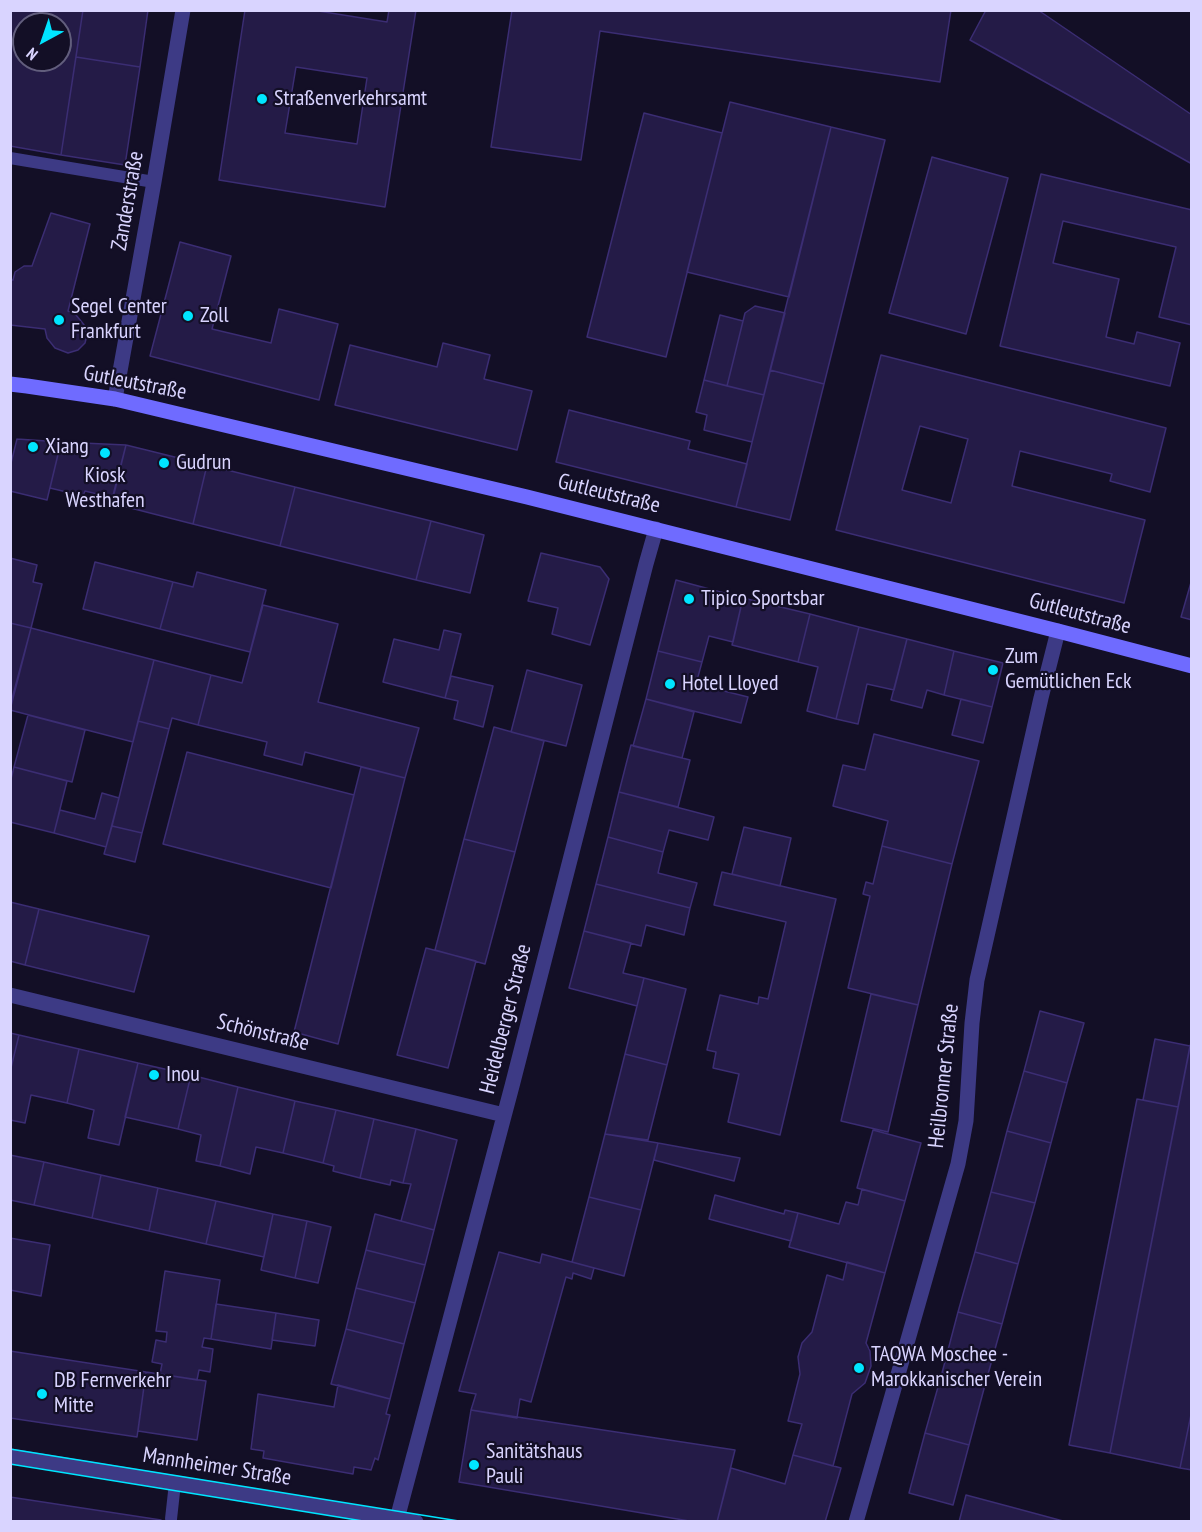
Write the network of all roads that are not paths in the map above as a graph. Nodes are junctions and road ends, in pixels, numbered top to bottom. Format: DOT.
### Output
graph roads {
  1 [pos="183,10"];
  2 [pos="10,158"];
  3 [pos="154,182"];
  4 [pos="10,384"];
  5 [pos="115,399"];
  6 [pos="656,529"];
  7 [pos="1058,631"];
  8 [pos="1191,666"];
  9 [pos="10,995"];
  10 [pos="504,1115"];
  11 [pos="10,1456"];
  12 [pos="175,1482"];
  13 [pos="171,1519"];
  14 [pos="397,1520"];
  15 [pos="416,1521"];
  16 [pos="856,1521"];
  1 -- 3 [label="street, Zanderstraße"];
  2 -- 3 [label="lane"];
  3 -- 5 [label="street, Zanderstraße"];
  4 -- 5 [label="main road, Gutleutstraße"];
  5 -- 6 [label="main road, Gutleutstraße"];
  6 -- 7 [label="main road, Gutleutstraße"];
  6 -- 10 [label="street, Heidelberger Straße"];
  7 -- 8 [label="main road, Gutleutstraße"];
  7 -- 16 [label="street, Heilbronner Straße"];
  9 -- 10 [label="street, Schönstraße"];
  10 -- 14 [label="street, Heidelberger Straße"];
  11 -- 12 [label="street, Mannheimer Straße"];
  12 -- 13 [label="lane"];
  12 -- 14 [label="street, Mannheimer Straße"];
  14 -- 15 [label="street, Mannheimer Straße"];
}
